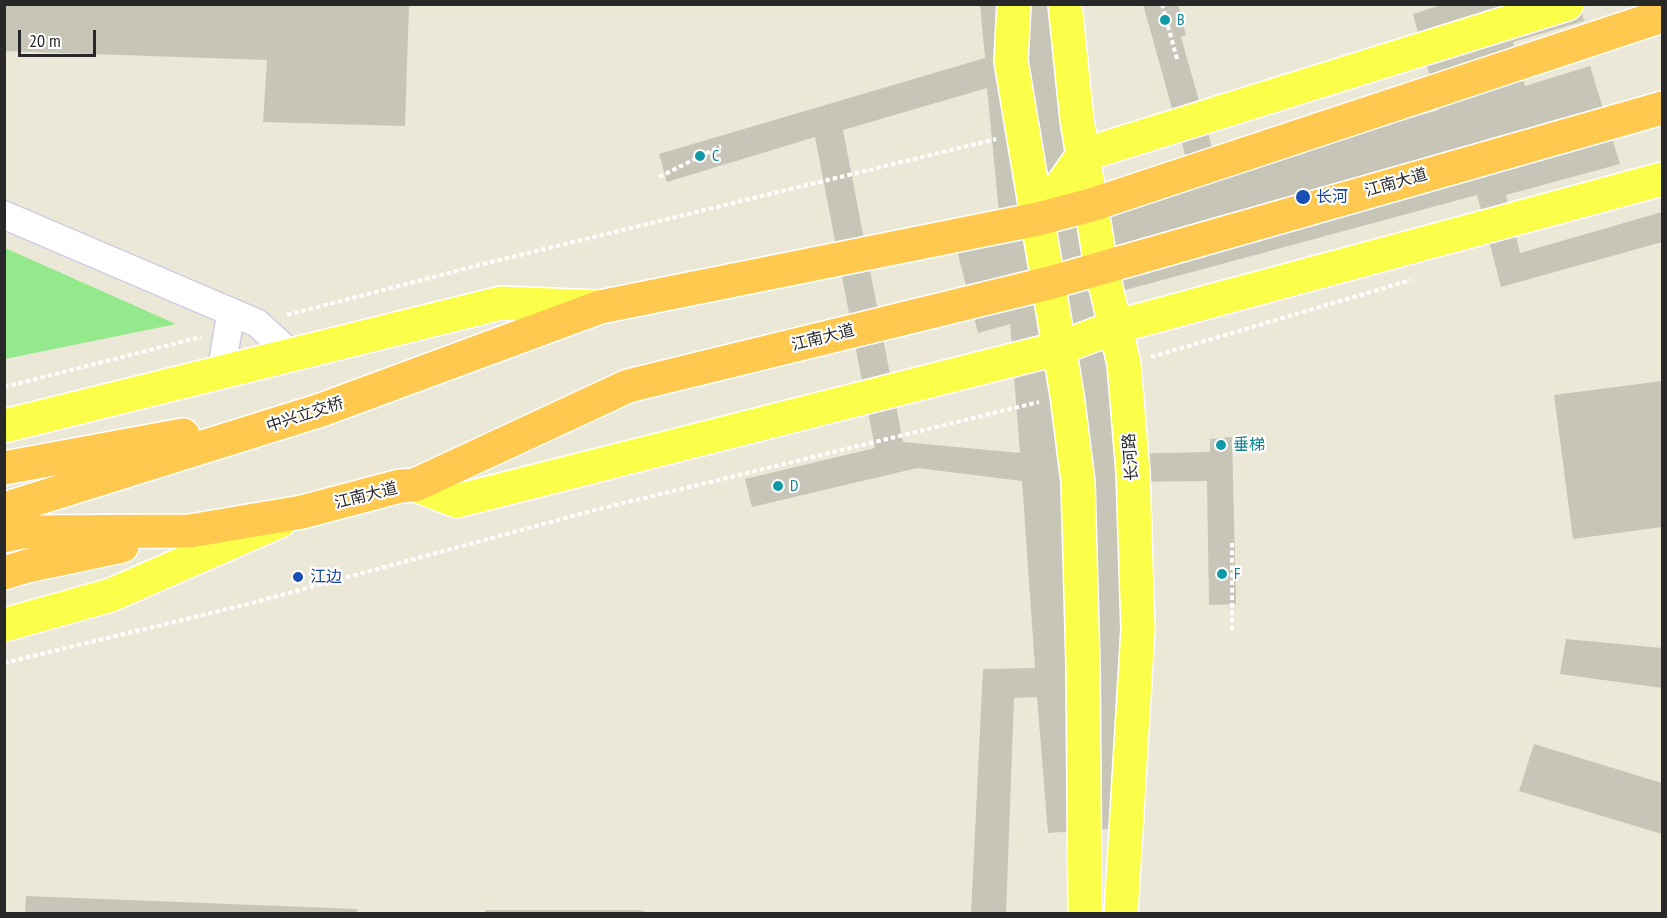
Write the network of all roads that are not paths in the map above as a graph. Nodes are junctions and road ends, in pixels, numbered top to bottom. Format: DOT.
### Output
graph roads {
  1 [pos="1014,4"];
  2 [pos="1065,4"];
  3 [pos="1567,4"];
  4 [pos="1662,16"];
  5 [pos="1581,43"];
  6 [pos="1662,108"];
  7 [pos="1083,155"];
  8 [pos="1662,179"];
  9 [pos="1090,205"];
  10 [pos="4,215"];
  11 [pos="1038,219"];
  12 [pos="1101,266"];
  13 [pos="1049,283"];
  14 [pos="600,307"];
  15 [pos="229,321"];
  16 [pos="1115,327"];
  17 [pos="1060,348"];
  18 [pos="291,354"];
  19 [pos="221,372"];
  20 [pos="321,410"];
  21 [pos="4,426"];
  22 [pos="5,467"];
  23 [pos="415,485"];
  24 [pos="302,512"];
  25 [pos="10,521"];
  26 [pos="190,531"];
  27 [pos="16,570"];
  28 [pos="4,625"];
  29 [pos="1085,914"];
  30 [pos="1121,914"];
  1 -- 11 [label="main road"];
  2 -- 7 [label="main road, 长河路"];
  3 -- 5 [label="main road"];
  3 -- 7 [label="main road"];
  4 -- 5 [label="highway"];
  5 -- 9 [label="highway"];
  6 -- 12 [label="highway, 江南大道"];
  7 -- 9 [label="main road, 长河路"];
  7 -- 11 [label="main road"];
  8 -- 16 [label="main road"];
  9 -- 11 [label="highway"];
  9 -- 12 [label="main road, 长河路"];
  10 -- 15 [label="street"];
  11 -- 13 [label="main road"];
  11 -- 14 [label="highway"];
  12 -- 13 [label="highway, 江南大道"];
  12 -- 16 [label="main road, 长河路"];
  13 -- 17 [label="main road"];
  13 -- 23 [label="highway, 江南大道"];
  14 -- 18 [label="main road"];
  14 -- 20 [label="highway, 中兴立交桥"];
  15 -- 18 [label="street"];
  15 -- 19 [label="street"];
  16 -- 17 [label="main road"];
  16 -- 30 [label="main road, 长河路"];
  17 -- 23 [label="main road"];
  17 -- 29 [label="main road"];
  18 -- 19 [label="main road"];
  19 -- 21 [label="main road"];
  20 -- 22 [label="highway"];
  20 -- 25 [label="highway, 中兴立交桥"];
  23 -- 24 [label="highway, 江南大道"];
  24 -- 26 [label="highway, 中兴立交桥"];
  24 -- 28 [label="main road, 江南大道"];
  25 -- 26 [label="highway, 中兴立交桥"];
  26 -- 27 [label="highway"];
}
